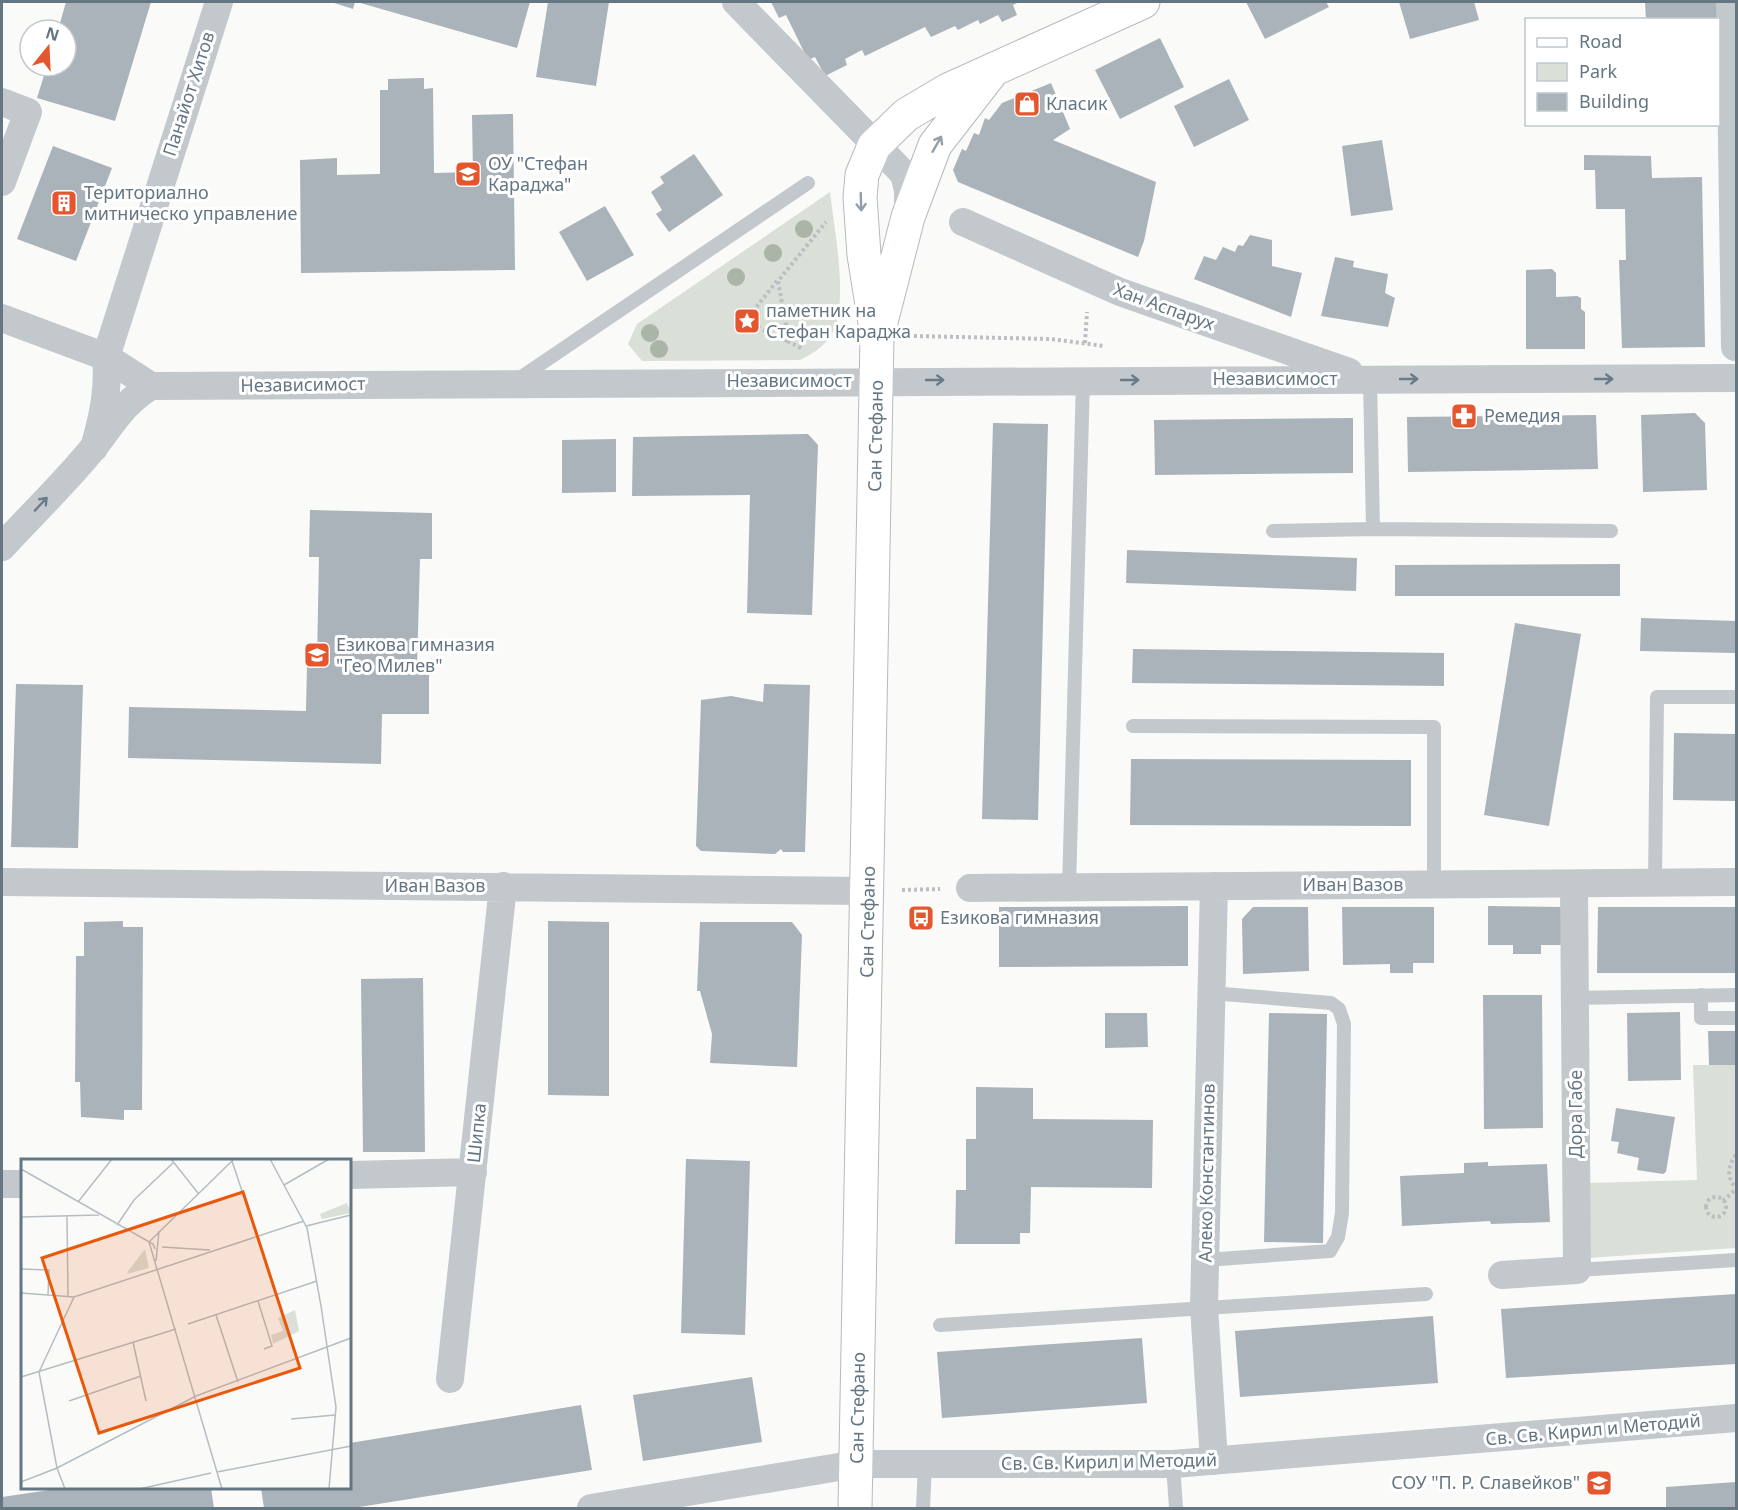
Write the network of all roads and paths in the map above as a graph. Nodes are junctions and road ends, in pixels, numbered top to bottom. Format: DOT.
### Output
graph roads {
  1 [pos="219,2"];
  2 [pos="736,2"];
  3 [pos="1143,2"];
  4 [pos="1730,2"];
  5 [pos="990,73"];
  6 [pos="2,102"];
  7 [pos="874,146"];
  8 [pos="2,182"];
  9 [pos="807,183"];
  10 [pos="860,197"];
  11 [pos="908,218"];
  12 [pos="963,222"];
  13 [pos="778,281"];
  14 [pos="2,318"];
  15 [pos="877,335"];
  16 [pos="789,342"];
  17 [pos="1085,343"];
  18 [pos="1735,347"];
  19 [pos="106,357"];
  20 [pos="1737,378"];
  21 [pos="1370,379"];
  22 [pos="1083,380"];
  23 [pos="827,381"];
  24 [pos="877,381"];
  25 [pos="512,383"];
  26 [pos="151,386"];
  27 [pos="94,448"];
  28 [pos="1373,529"];
  29 [pos="1273,531"];
  30 [pos="1611,531"];
  31 [pos="2,547"];
  32 [pos="1737,697"];
  33 [pos="1132,726"];
  34 [pos="2,882"];
  35 [pos="1737,882"];
  36 [pos="1655,883"];
  37 [pos="1434,884"];
  38 [pos="1574,884"];
  39 [pos="503,886"];
  40 [pos="1214,886"];
  41 [pos="970,888"];
  42 [pos="1069,888"];
  43 [pos="868,891"];
  44 [pos="1211,993"];
  45 [pos="1737,994"];
  46 [pos="1701,995"];
  47 [pos="1575,998"];
  48 [pos="1737,1018"];
  49 [pos="1737,1155"];
  50 [pos="472,1172"];
  51 [pos="351,1175"];
  52 [pos="2,1184"];
  53 [pos="21,1184"];
  54 [pos="1737,1189"];
  55 [pos="1723,1201"];
  56 [pos="1205,1260"];
  57 [pos="1737,1260"];
  58 [pos="1576,1270"];
  59 [pos="1502,1275"];
  60 [pos="1426,1294"];
  61 [pos="1204,1307"];
  62 [pos="940,1325"];
  63 [pos="450,1379"];
  64 [pos="1737,1418"];
  65 [pos="1214,1461"];
  66 [pos="857,1464"];
  67 [pos="925,1464"];
  68 [pos="1173,1464"];
  69 [pos="608,1507"];
  70 [pos="855,1509"];
  71 [pos="923,1509"];
  72 [pos="1176,1509"];
  1 -- 19 [label="street, Панайот Хитов"];
  2 -- 7 [label="street"];
  3 -- 5 [label="street"];
  4 -- 18 [label="street"];
  5 -- 7 [label="street"];
  11 -- 5 [label="street, Сан Стефано, one-way"];
  6 -- 8 [label="street"];
  7 -- 10 [label="street, Сан Стефано"];
  7 -- 11 [label="street"];
  9 -- 25 [label="lane"];
  10 -- 13 [label="path"];
  10 -- 15 [label="street, Сан Стефано, one-way"];
  11 -- 15 [label="street, Сан Стефано"];
  12 -- 21 [label="street, Хан Аспарух"];
  13 -- 16 [label="path"];
  13 -- 16 [label="path"];
  14 -- 19 [label="street"];
  15 -- 17 [label="path"];
  15 -- 24 [label="street, Сан Стефано"];
  16 -- 23 [label="path"];
  19 -- 26 [label="street"];
  19 -- 27 [label="street, Панайот Хитов"];
  21 -- 20 [label="street, Независимост, one-way"];
  22 -- 21 [label="street, Независимост, one-way"];
  21 -- 28 [label="lane"];
  24 -- 22 [label="street, Независимост, one-way"];
  22 -- 42 [label="lane"];
  23 -- 24 [label="street, Независимост"];
  23 -- 25 [label="street, Независимост"];
  24 -- 43 [label="street, Сан Стефано"];
  25 -- 26 [label="street, Независимост"];
  26 -- 27 [label="street"];
  31 -- 27 [label="street, one-way"];
  28 -- 29 [label="lane"];
  28 -- 30 [label="lane"];
  32 -- 36 [label="lane"];
  33 -- 37 [label="lane"];
  34 -- 39 [label="street, Иван Вазов"];
  35 -- 36 [label="street, Иван Вазов"];
  36 -- 38 [label="street, Иван Вазов"];
  37 -- 38 [label="street, Иван Вазов"];
  37 -- 40 [label="street, Иван Вазов"];
  38 -- 47 [label="street, Дора Габе"];
  39 -- 43 [label="street, Иван Вазов"];
  39 -- 50 [label="street, Шипка"];
  40 -- 42 [label="street, Иван Вазов"];
  40 -- 44 [label="street, Алеко Константинов"];
  41 -- 42 [label="street, Иван Вазов"];
  41 -- 43 [label="path"];
  43 -- 66 [label="street, Сан Стефано"];
  44 -- 56 [label="street, Алеко Константинов"];
  44 -- 56 [label="lane"];
  45 -- 46 [label="lane"];
  46 -- 47 [label="lane"];
  46 -- 48 [label="lane"];
  47 -- 58 [label="street, Дора Габе"];
  49 -- 54 [label="path"];
  50 -- 51 [label="street"];
  50 -- 63 [label="street, Шипка"];
  52 -- 53 [label="street"];
  54 -- 55 [label="path"];
  55 -- 55 [label="path"];
  56 -- 61 [label="street, Алеко Константинов"];
  57 -- 58 [label="lane"];
  58 -- 59 [label="street"];
  60 -- 61 [label="lane"];
  61 -- 62 [label="lane"];
  61 -- 65 [label="street, Алеко Константинов"];
  64 -- 65 [label="street, Св. Св. Кирил и Методий"];
  65 -- 68 [label="street, Св. Св. Кирил и Методий"];
  66 -- 67 [label="street, Св. Св. Кирил и Методий"];
  66 -- 69 [label="street, Св. Св. Кирил и Методий"];
  66 -- 70 [label="street, Сан Стефано"];
  67 -- 68 [label="street, Св. Св. Кирил и Методий"];
  67 -- 71 [label="lane"];
  68 -- 72 [label="lane"];
}
